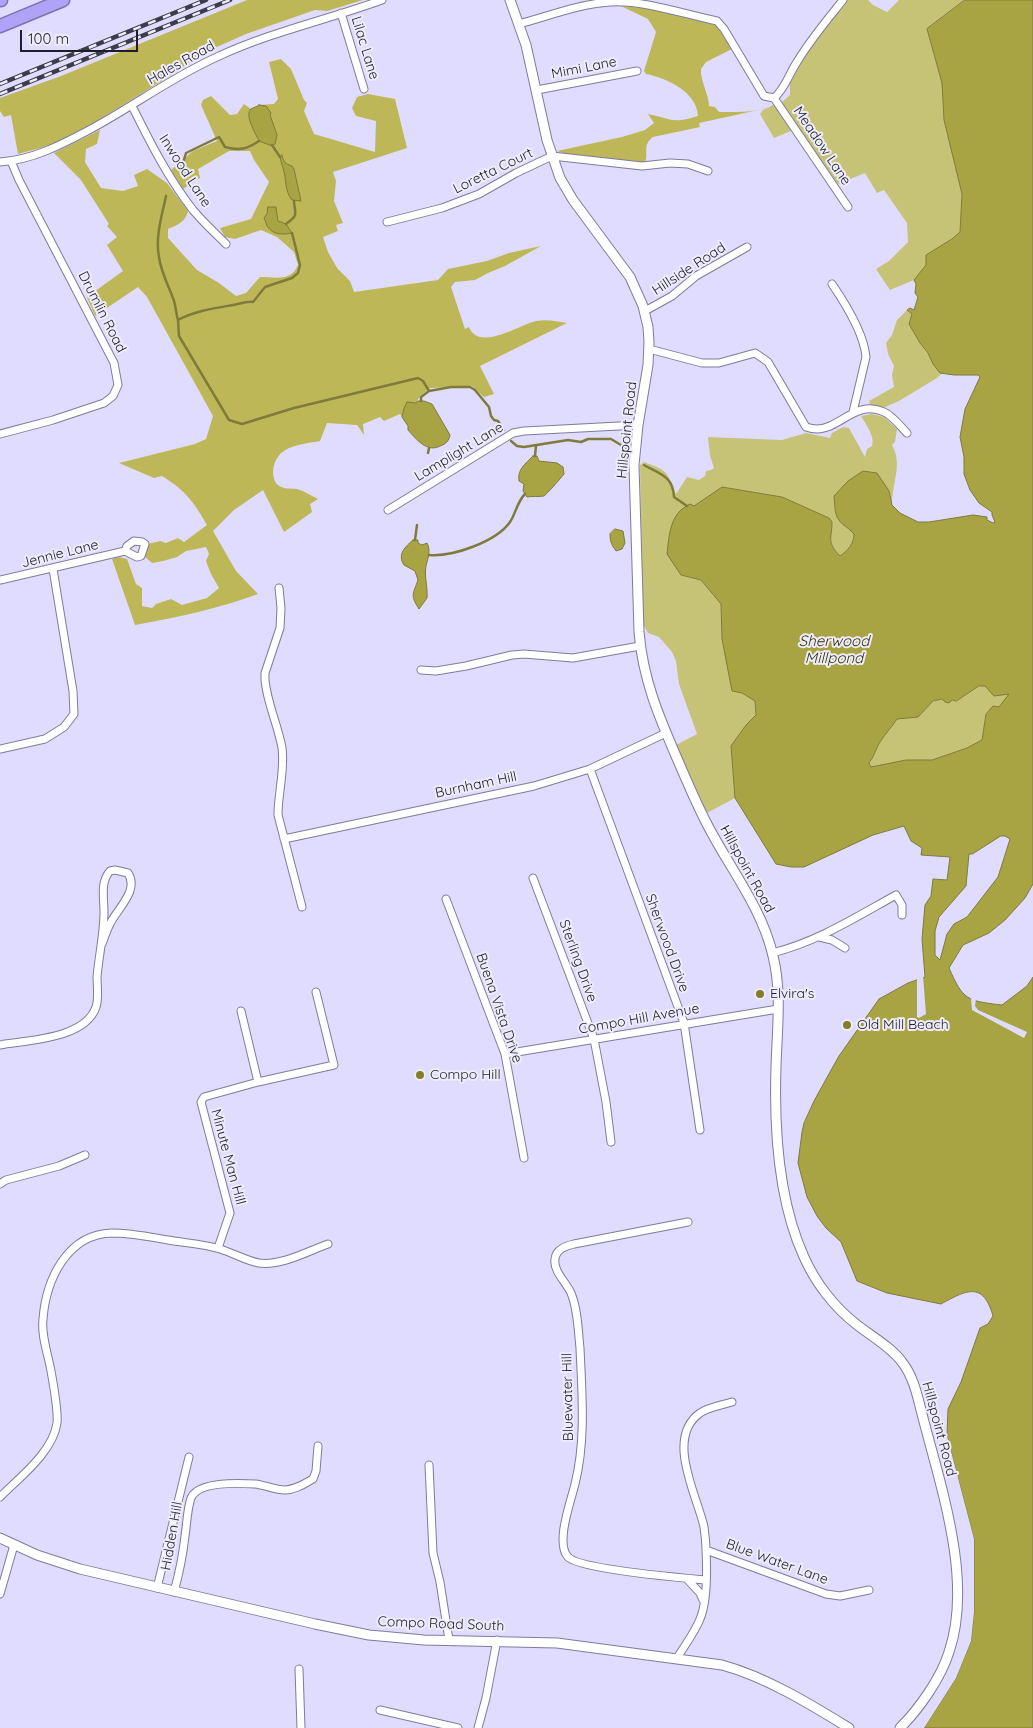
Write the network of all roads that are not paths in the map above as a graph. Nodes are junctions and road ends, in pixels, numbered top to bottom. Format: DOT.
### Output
graph roads {
  1 [pos="63,0"];
  2 [pos="382,0"];
  3 [pos="510,0"];
  4 [pos="843,0"];
  5 [pos="341,13"];
  6 [pos="519,24"];
  7 [pos="0,26"];
  8 [pos="637,71"];
  9 [pos="364,89"];
  10 [pos="536,90"];
  11 [pos="774,98"];
  12 [pos="132,106"];
  13 [pos="552,156"];
  14 [pos="11,161"];
  15 [pos="0,162"];
  16 [pos="708,171"];
  17 [pos="848,207"];
  18 [pos="387,222"];
  19 [pos="226,244"];
  20 [pos="747,247"];
  21 [pos="832,284"];
  22 [pos="644,311"];
  23 [pos="649,349"];
  24 [pos="853,412"];
  25 [pos="638,425"];
  26 [pos="907,433"];
  27 [pos="0,434"];
  28 [pos="388,510"];
  29 [pos="125,551"];
  30 [pos="53,569"];
  31 [pos="0,580"];
  32 [pos="279,588"];
  33 [pos="640,646"];
  34 [pos="421,670"];
  35 [pos="666,733"];
  36 [pos="0,749"];
  37 [pos="590,770"];
  38 [pos="284,839"];
  39 [pos="534,878"];
  40 [pos="446,899"];
  41 [pos="302,907"];
  42 [pos="902,915"];
  43 [pos="819,937"];
  44 [pos="102,944"];
  45 [pos="845,948"];
  46 [pos="772,953"];
  47 [pos="316,992"];
  48 [pos="778,1009"];
  49 [pos="240,1011"];
  50 [pos="684,1023"];
  51 [pos="594,1039"];
  52 [pos="0,1045"];
  53 [pos="505,1054"];
  54 [pos="258,1082"];
  55 [pos="700,1130"];
  56 [pos="611,1142"];
  57 [pos="85,1155"];
  58 [pos="524,1158"];
  59 [pos="0,1184"];
  60 [pos="688,1222"];
  61 [pos="328,1244"];
  62 [pos="218,1248"];
  63 [pos="732,1402"];
  64 [pos="318,1446"];
  65 [pos="189,1457"];
  66 [pos="429,1466"];
  67 [pos="0,1497"];
  68 [pos="0,1538"];
  69 [pos="14,1545"];
  70 [pos="706,1550"];
  71 [pos="687,1578"];
  72 [pos="705,1580"];
  73 [pos="157,1588"];
  74 [pos="869,1590"];
  75 [pos="174,1592"];
  76 [pos="0,1594"];
  77 [pos="704,1602"];
  78 [pos="449,1640"];
  79 [pos="497,1640"];
  80 [pos="677,1658"];
  81 [pos="299,1669"];
  82 [pos="380,1710"];
  83 [pos="845,1727"];
  84 [pos="301,1728"];
  85 [pos="458,1728"];
  86 [pos="478,1728"];
  87 [pos="900,1728"];
  1 -- 7 [label="highway"];
  2 -- 5 [label="street, Hales Road"];
  3 -- 6 [label="street, Hillspoint Road"];
  4 -- 11 [label="street"];
  5 -- 9 [label="street, Lilac Lane"];
  5 -- 12 [label="street, Hales Road"];
  6 -- 10 [label="street, Hillspoint Road"];
  6 -- 11 [label="street, Meadow Lane"];
  8 -- 10 [label="street, Mimi Lane"];
  10 -- 13 [label="street, Hillspoint Road"];
  11 -- 17 [label="street, Meadow Lane"];
  12 -- 14 [label="street, Hales Road"];
  12 -- 19 [label="street, Inwood Lane"];
  13 -- 16 [label="street"];
  13 -- 18 [label="street, Loretta Court"];
  13 -- 22 [label="street, Hillspoint Road"];
  14 -- 15 [label="street, Hales Road"];
  14 -- 27 [label="street, Drumlin Road"];
  20 -- 22 [label="street, Hillside Road"];
  21 -- 24 [label="street"];
  22 -- 23 [label="street, Hillspoint Road"];
  23 -- 24 [label="street"];
  23 -- 25 [label="street, Hillspoint Road"];
  24 -- 26 [label="street"];
  25 -- 28 [label="street, Lamplight Lane"];
  25 -- 33 [label="street, Hillspoint Road"];
  29 -- 30 [label="street, Jennie Lane"];
  30 -- 31 [label="street, Jennie Lane"];
  30 -- 36 [label="street"];
  32 -- 38 [label="street"];
  33 -- 34 [label="street"];
  33 -- 35 [label="street, Hillspoint Road"];
  35 -- 37 [label="street, Burnham Hill"];
  35 -- 46 [label="street, Hillspoint Road"];
  37 -- 38 [label="street, Burnham Hill"];
  37 -- 50 [label="street, Sherwood Drive"];
  38 -- 41 [label="street"];
  39 -- 51 [label="street, Sterling Drive"];
  40 -- 53 [label="street, Buena Vista Drive"];
  42 -- 43 [label="street"];
  43 -- 45 [label="street"];
  43 -- 46 [label="street"];
  44 -- 44 [label="street"];
  44 -- 52 [label="street"];
  46 -- 48 [label="street, Hillspoint Road"];
  47 -- 54 [label="street, Minute Man Hill"];
  48 -- 50 [label="street, Compo Hill Avenue"];
  48 -- 87 [label="street, Hillspoint Road"];
  49 -- 54 [label="street"];
  50 -- 51 [label="street, Compo Hill Avenue"];
  50 -- 55 [label="street, Sherwood Drive"];
  51 -- 53 [label="street, Compo Hill Avenue"];
  51 -- 56 [label="street, Sterling Drive"];
  53 -- 58 [label="street, Buena Vista Drive"];
  54 -- 62 [label="street, Minute Man Hill"];
  57 -- 59 [label="street"];
  60 -- 71 [label="street, Bluewater Hill"];
  61 -- 62 [label="street"];
  62 -- 67 [label="street"];
  63 -- 70 [label="street"];
  64 -- 75 [label="street, Hidden Hill"];
  65 -- 73 [label="street"];
  66 -- 78 [label="street"];
  68 -- 69 [label="street, Compo Road South"];
  69 -- 73 [label="street, Compo Road South"];
  69 -- 76 [label="street"];
  70 -- 72 [label="street"];
  70 -- 74 [label="street, Blue Water Lane"];
  71 -- 72 [label="street, Bluewater Hill"];
  71 -- 77 [label="street"];
  72 -- 77 [label="street"];
  73 -- 75 [label="street, Compo Road South"];
  75 -- 78 [label="street, Compo Road South"];
  77 -- 80 [label="street"];
  78 -- 79 [label="street, Compo Road South"];
  79 -- 80 [label="street, Compo Road South"];
  79 -- 86 [label="street"];
  80 -- 83 [label="street, Compo Road South"];
  81 -- 84 [label="street"];
  82 -- 85 [label="street"];
}
